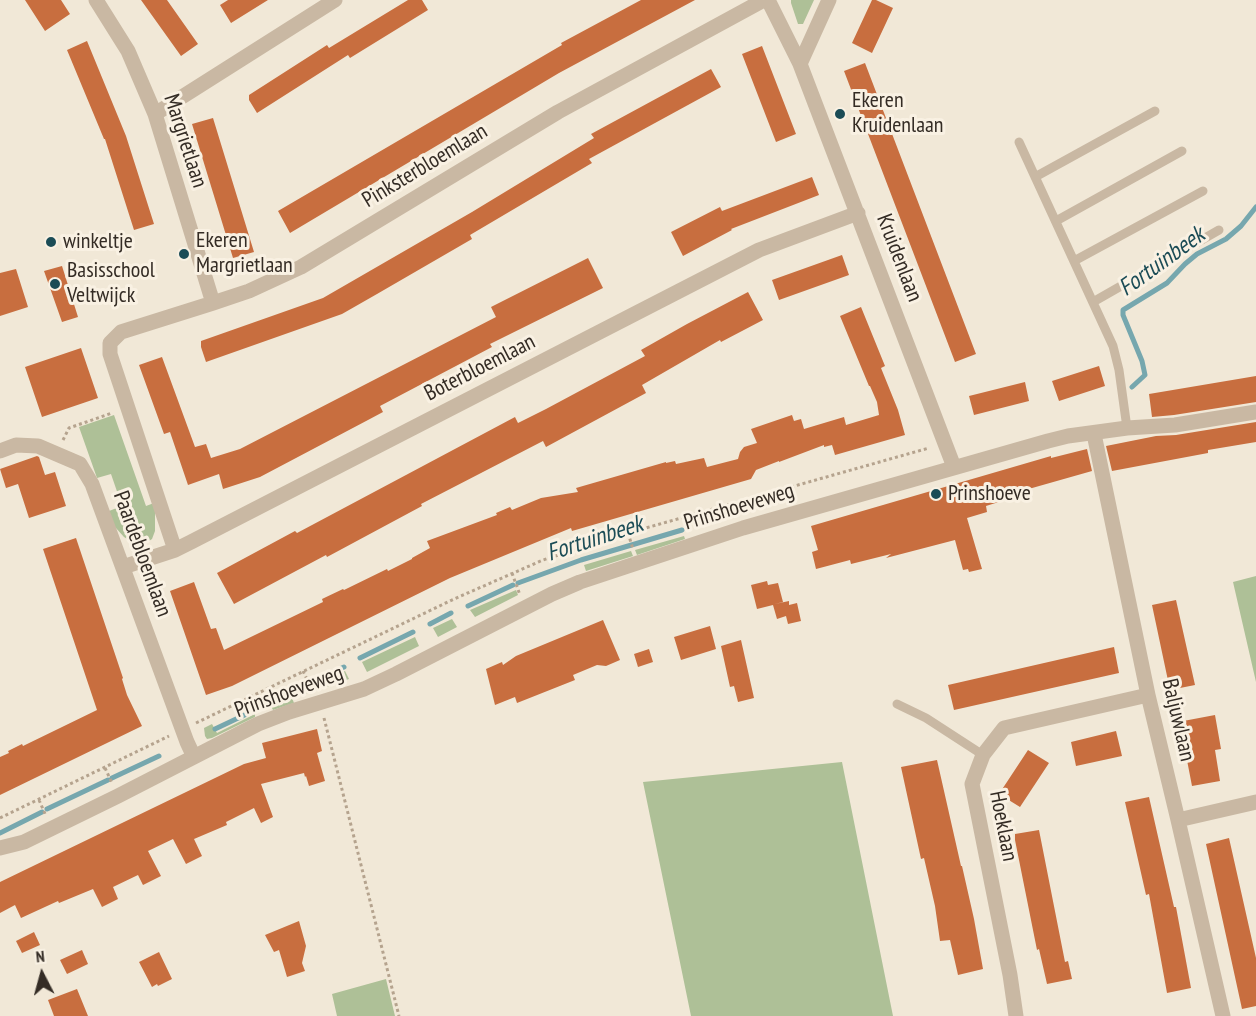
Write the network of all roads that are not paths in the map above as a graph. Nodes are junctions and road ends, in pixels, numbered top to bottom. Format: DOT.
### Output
graph roads {
  1 [pos="96,0"];
  2 [pos="334,0"];
  3 [pos="764,0"];
  4 [pos="768,0"];
  5 [pos="829,0"];
  6 [pos="801,64"];
  7 [pos="1155,111"];
  8 [pos="155,114"];
  9 [pos="1019,142"];
  10 [pos="1182,151"];
  11 [pos="1035,177"];
  12 [pos="1203,191"];
  13 [pos="858,213"];
  14 [pos="1056,221"];
  15 [pos="1219,230"];
  16 [pos="1074,261"];
  17 [pos="1093,302"];
  18 [pos="213,303"];
  19 [pos="110,354"];
  20 [pos="1256,412"];
  21 [pos="1127,428"];
  22 [pos="1094,434"];
  23 [pos="0,451"];
  24 [pos="954,467"];
  25 [pos="175,550"];
  26 [pos="123,567"];
  27 [pos="1148,695"];
  28 [pos="897,704"];
  29 [pos="983,754"];
  30 [pos="194,756"];
  31 [pos="1256,802"];
  32 [pos="1178,820"];
  33 [pos="0,848"];
  34 [pos="1016,1016"];
  35 [pos="1223,1016"];
  1 -- 8 [label="street, Margrietlaan"];
  2 -- 8 [label="street"];
  3 -- 18 [label="street, Pinksterbloemlaan"];
  4 -- 6 [label="street, Kruidenlaan"];
  5 -- 6 [label="street"];
  6 -- 13 [label="street, Kruidenlaan"];
  7 -- 11 [label="lane"];
  8 -- 18 [label="street, Margrietlaan"];
  9 -- 11 [label="lane"];
  10 -- 14 [label="lane"];
  11 -- 14 [label="lane"];
  12 -- 16 [label="lane"];
  13 -- 24 [label="street, Kruidenlaan"];
  13 -- 25 [label="street, Boterbloemlaan"];
  14 -- 16 [label="lane"];
  15 -- 17 [label="lane"];
  16 -- 17 [label="lane"];
  17 -- 21 [label="lane"];
  18 -- 19 [label="street, Pinksterbloemlaan"];
  19 -- 25 [label="street, Paardebloemlaan"];
  20 -- 21 [label="street, Prinshoeveweg"];
  21 -- 22 [label="street, Prinshoeveweg"];
  22 -- 24 [label="street, Prinshoeveweg"];
  22 -- 27 [label="street, Baljuwlaan"];
  23 -- 26 [label="street, Paardebloemlaan"];
  24 -- 30 [label="street, Prinshoeveweg"];
  25 -- 26 [label="street, Boterbloemlaan"];
  26 -- 30 [label="street, Paardebloemlaan"];
  27 -- 29 [label="street, Hoeklaan"];
  27 -- 32 [label="street, Baljuwlaan"];
  28 -- 29 [label="lane"];
  29 -- 34 [label="street, Hoeklaan"];
  30 -- 33 [label="street, Prinshoeveweg"];
  31 -- 32 [label="street"];
  32 -- 35 [label="street, Baljuwlaan"];
}
